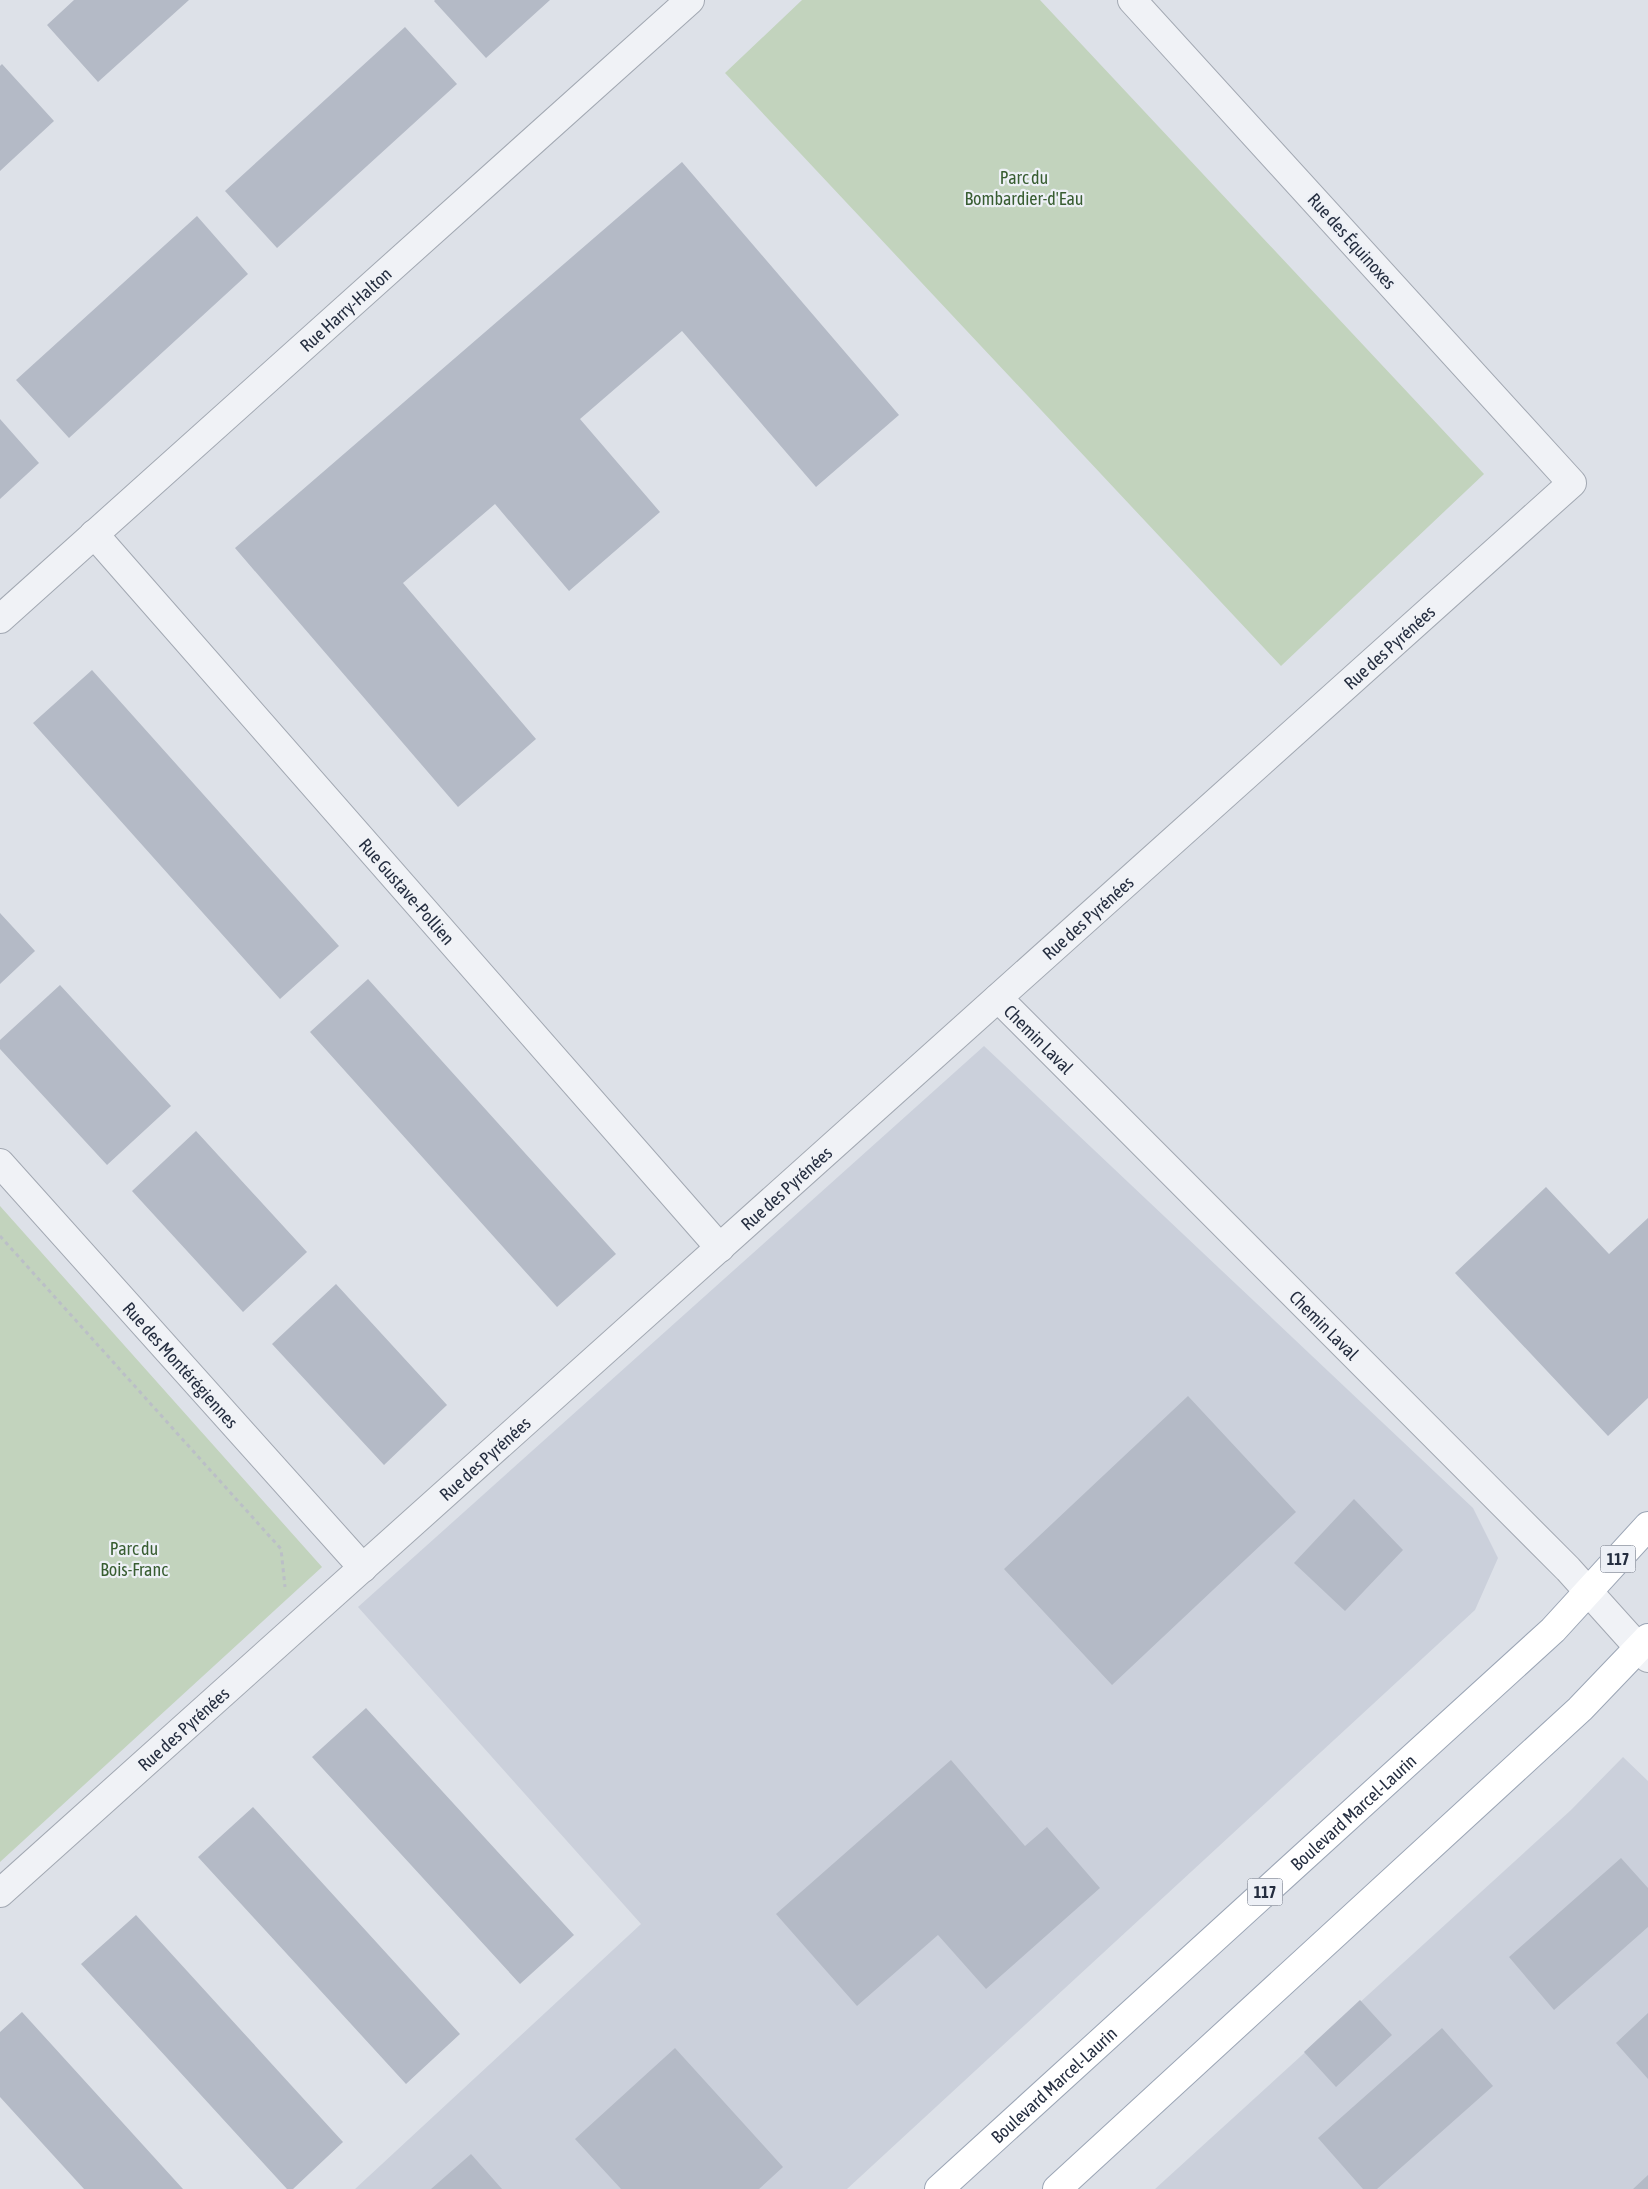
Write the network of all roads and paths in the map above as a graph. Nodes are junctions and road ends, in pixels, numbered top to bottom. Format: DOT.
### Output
graph roads {
  1 [pos="690,0"];
  2 [pos="1132,0"];
  3 [pos="1572,483"];
  4 [pos="94,534"];
  5 [pos="0,618"];
  6 [pos="998,998"];
  7 [pos="0,1163"];
  8 [pos="0,1236"];
  9 [pos="720,1248"];
  10 [pos="1648,1526"];
  11 [pos="363,1568"];
  12 [pos="1588,1592"];
  13 [pos="278,1593"];
  14 [pos="1645,1648"];
  15 [pos="0,1893"];
  16 [pos="939,2189"];
  17 [pos="1057,2189"];
  1 -- 4 [label="street, Rue Harry-Halton"];
  2 -- 3 [label="street, Rue des Équinoxes"];
  3 -- 6 [label="street, Rue des Pyrénées"];
  4 -- 5 [label="street, Rue Harry-Halton"];
  4 -- 9 [label="street, Rue Gustave-Pollien"];
  6 -- 9 [label="street, Rue des Pyrénées"];
  6 -- 12 [label="street, Chemin Laval"];
  7 -- 11 [label="street, Rue des Montérégiennes"];
  8 -- 13 [label="path"];
  9 -- 11 [label="street, Rue des Pyrénées"];
  10 -- 12 [label="main road, Boulevard Marcel-Laurin / 117"];
  11 -- 15 [label="street, Rue des Pyrénées"];
  12 -- 14 [label="street, Chemin Laval"];
  12 -- 16 [label="main road, Boulevard Marcel-Laurin / 117"];
  14 -- 17 [label="main road"];
}
